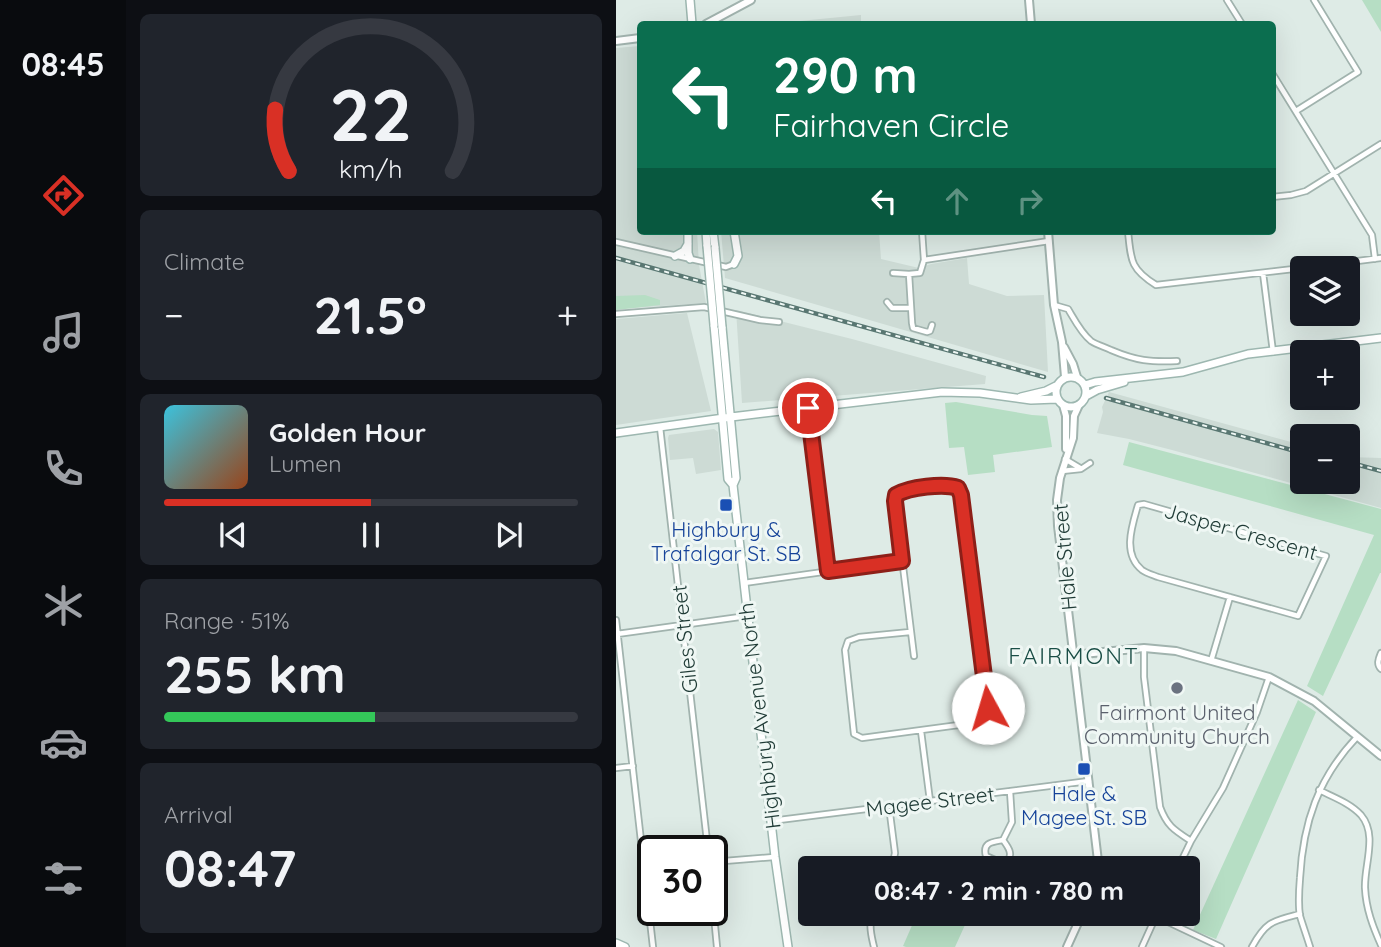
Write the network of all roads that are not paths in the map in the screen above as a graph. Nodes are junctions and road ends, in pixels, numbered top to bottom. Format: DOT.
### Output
graph roads {
  1 [pos="690,0"];
  2 [pos="751,0"];
  3 [pos="1029,0"];
  4 [pos="1314,0"];
  5 [pos="1228,1"];
  6 [pos="692,21"];
  7 [pos="712,21"];
  8 [pos="1031,21"];
  9 [pos="1240,21"];
  10 [pos="637,38"];
  11 [pos="616,41"];
  12 [pos="1276,79"];
  13 [pos="1296,111"];
  14 [pos="1381,144"];
  15 [pos="1335,174"];
  16 [pos="1276,197"];
  17 [pos="688,235"];
  18 [pos="707,235"];
  19 [pos="712,235"];
  20 [pos="734,235"];
  21 [pos="922,235"];
  22 [pos="1048,235"];
  23 [pos="1128,235"];
  24 [pos="616,242"];
  25 [pos="1049,242"];
  26 [pos="688,243"];
  27 [pos="711,247"];
  28 [pos="675,256"];
  29 [pos="690,259"];
  30 [pos="1378,259"];
  31 [pos="924,260"];
  32 [pos="1360,261"];
  33 [pos="734,264"];
  34 [pos="1290,270"];
  35 [pos="893,273"];
  36 [pos="1263,273"];
  37 [pos="909,274"];
  38 [pos="887,302"];
  39 [pos="1054,305"];
  40 [pos="912,308"];
  41 [pos="616,314"];
  42 [pos="779,322"];
  43 [pos="932,325"];
  44 [pos="718,326"];
  45 [pos="1381,338"];
  46 [pos="1062,342"];
  47 [pos="1273,352"];
  48 [pos="1177,361"];
  49 [pos="1065,377"];
  50 [pos="1077,377"];
  51 [pos="1142,377"];
  52 [pos="1085,385"];
  53 [pos="1056,386"];
  54 [pos="1086,396"];
  55 [pos="1015,398"];
  56 [pos="1060,402"];
  57 [pos="1079,405"];
  58 [pos="808,408"];
  59 [pos="731,417"];
  60 [pos="722,419"];
  61 [pos="660,427"];
  62 [pos="616,433"];
  63 [pos="1066,457"];
  64 [pos="1090,463"];
  65 [pos="1081,469"];
  66 [pos="1062,471"];
  67 [pos="733,485"];
  68 [pos="902,561"];
  69 [pos="828,571"];
  70 [pos="744,583"];
  71 [pos="1230,597"];
  72 [pos="747,616"];
  73 [pos="616,620"];
  74 [pos="682,624"];
  75 [pos="910,632"];
  76 [pos="617,634"];
  77 [pos="1144,648"];
  78 [pos="1381,653"];
  79 [pos="1073,655"];
  80 [pos="914,656"];
  81 [pos="1211,661"];
  82 [pos="1381,669"];
  83 [pos="1269,677"];
  84 [pos="921,731"];
  85 [pos="1357,737"];
  86 [pos="1381,756"];
  87 [pos="633,766"];
  88 [pos="616,768"];
  89 [pos="1089,781"];
  90 [pos="1319,790"];
  91 [pos="1010,791"];
  92 [pos="930,801"];
  93 [pos="890,806"];
  94 [pos="771,821"];
  95 [pos="641,835"];
  96 [pos="706,835"];
  97 [pos="1003,840"];
  98 [pos="1191,841"];
  99 [pos="894,856"];
  100 [pos="1097,856"];
  101 [pos="1184,856"];
  102 [pos="775,857"];
  103 [pos="728,861"];
  104 [pos="1300,915"];
  105 [pos="651,926"];
  106 [pos="716,926"];
  107 [pos="870,926"];
  108 [pos="1077,926"];
  109 [pos="1150,926"];
  110 [pos="1179,926"];
  111 [pos="616,943"];
  112 [pos="1381,945"];
  113 [pos="625,947"];
  114 [pos="653,947"];
  115 [pos="718,947"];
  116 [pos="788,947"];
  117 [pos="874,947"];
  118 [pos="1067,947"];
  119 [pos="1142,947"];
  120 [pos="1221,947"];
  121 [pos="1252,947"];
  122 [pos="1310,947"];
  1 -- 6 [label="main road"];
  2 -- 7 [label="street"];
  3 -- 8 [label="street"];
  4 -- 13 [label="street"];
  5 -- 9 [label="street"];
  10 -- 11 [label="street"];
  12 -- 13 [label="street"];
  13 -- 15 [label="street"];
  14 -- 15 [label="street"];
  15 -- 16 [label="street"];
  15 -- 30 [label="street"];
  17 -- 26 [label="main road"];
  18 -- 27 [label="main road, Highbury Avenue North"];
  19 -- 27 [label="main road, Highbury Avenue North"];
  20 -- 33 [label="main road"];
  21 -- 31 [label="street"];
  22 -- 25 [label="street"];
  23 -- 36 [label="street"];
  24 -- 28 [label="street"];
  25 -- 31 [label="street"];
  25 -- 39 [label="street"];
  26 -- 28 [label="main road"];
  26 -- 29 [label="main road"];
  27 -- 44 [label="main road, Highbury Avenue North, bridge"];
  28 -- 29 [label="street"];
  29 -- 33 [label="street"];
  30 -- 32 [label="street"];
  31 -- 37 [label="street"];
  34 -- 36 [label="street"];
  35 -- 37 [label="street"];
  36 -- 47 [label="street"];
  37 -- 40 [label="street"];
  38 -- 40 [label="street"];
  39 -- 46 [label="street"];
  39 -- 48 [label="street"];
  40 -- 43 [label="street"];
  41 -- 42 [label="street"];
  44 -- 59 [label="main road, Highbury Avenue North"];
  44 -- 60 [label="main road, Highbury Avenue North"];
  45 -- 47 [label="main road"];
  46 -- 49 [label="street"];
  46 -- 50 [label="street"];
  47 -- 51 [label="main road"];
  49 -- 50 [label="main road"];
  49 -- 53 [label="main road"];
  50 -- 52 [label="main road"];
  51 -- 52 [label="main road"];
  51 -- 54 [label="main road"];
  52 -- 54 [label="main road"];
  53 -- 55 [label="main road"];
  53 -- 56 [label="main road"];
  54 -- 57 [label="main road"];
  55 -- 56 [label="main road"];
  55 -- 58 [label="main road"];
  56 -- 57 [label="main road"];
  56 -- 63 [label="street, Hale Street"];
  57 -- 63 [label="street, Hale Street"];
  58 -- 59 [label="main road"];
  58 -- 69 [label="street"];
  59 -- 60 [label="main road"];
  59 -- 67 [label="main road, Highbury Avenue North"];
  60 -- 61 [label="main road"];
  60 -- 67 [label="main road, Highbury Avenue North"];
  61 -- 62 [label="main road"];
  61 -- 74 [label="street, Giles Street"];
  63 -- 65 [label="street"];
  63 -- 66 [label="street, Hale Street"];
  64 -- 65 [label="street"];
  65 -- 66 [label="street"];
  66 -- 79 [label="street, Hale Street"];
  67 -- 70 [label="main road, Highbury Avenue North"];
  68 -- 69 [label="street"];
  68 -- 75 [label="street"];
  68 -- 84 [label="street"];
  69 -- 70 [label="street"];
  70 -- 72 [label="main road, Highbury Avenue North"];
  71 -- 71 [label="street, Jasper Crescent"];
  71 -- 81 [label="street"];
  72 -- 74 [label="street"];
  72 -- 94 [label="main road, Highbury Avenue North"];
  73 -- 76 [label="street"];
  74 -- 76 [label="street"];
  74 -- 96 [label="street, Giles Street"];
  75 -- 80 [label="street"];
  75 -- 84 [label="street"];
  76 -- 87 [label="street"];
  77 -- 79 [label="street"];
  77 -- 81 [label="street"];
  77 -- 98 [label="street"];
  78 -- 82 [label="street"];
  79 -- 89 [label="street, Hale Street"];
  81 -- 83 [label="street"];
  83 -- 85 [label="street"];
  83 -- 98 [label="street"];
  84 -- 92 [label="street"];
  85 -- 86 [label="street"];
  85 -- 90 [label="street"];
  87 -- 88 [label="street"];
  87 -- 95 [label="street"];
  89 -- 91 [label="street, Magee Street"];
  89 -- 100 [label="street, Hale Street"];
  90 -- 104 [label="street"];
  90 -- 112 [label="street"];
  91 -- 92 [label="street, Magee Street"];
  91 -- 97 [label="street"];
  92 -- 93 [label="street, Magee Street"];
  93 -- 94 [label="street, Magee Street"];
  93 -- 99 [label="street"];
  94 -- 102 [label="main road, Highbury Avenue North"];
  97 -- 97 [label="street"];
  98 -- 101 [label="street"];
  102 -- 103 [label="street"];
  102 -- 116 [label="main road, Highbury Avenue North"];
  104 -- 121 [label="street"];
  104 -- 122 [label="street"];
  105 -- 114 [label="street"];
  106 -- 115 [label="street"];
  107 -- 117 [label="street"];
  108 -- 118 [label="street"];
  109 -- 119 [label="street"];
  110 -- 120 [label="street"];
  111 -- 113 [label="main road"];
}
